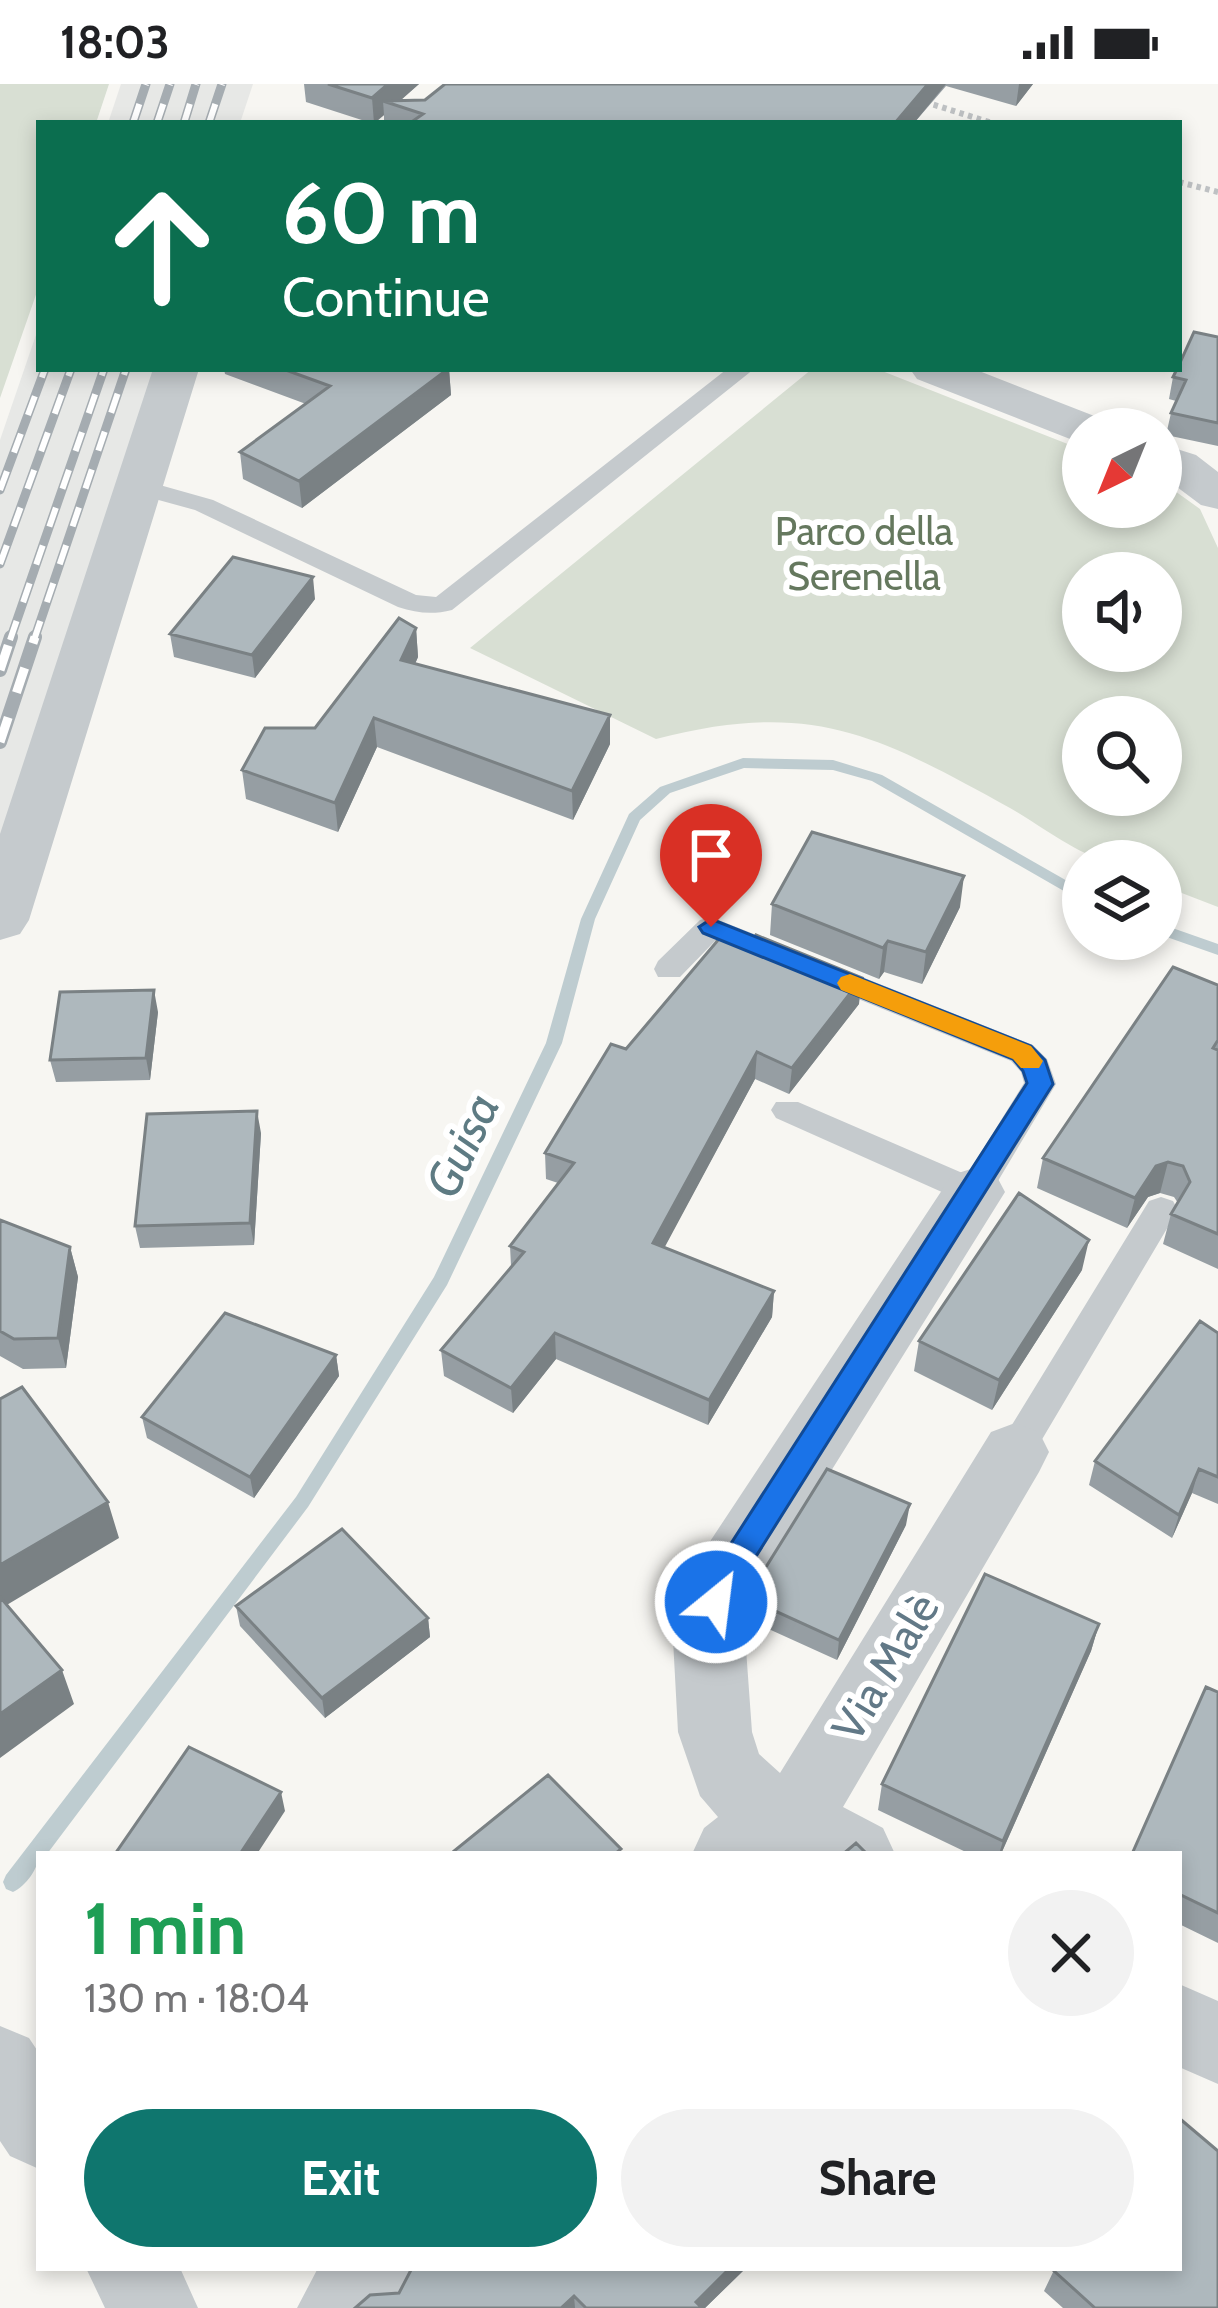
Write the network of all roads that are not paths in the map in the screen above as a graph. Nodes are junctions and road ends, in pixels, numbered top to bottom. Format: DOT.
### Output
graph roads {
  1 [pos="175,372"];
  2 [pos="738,372"];
  3 [pos="941,372"];
  4 [pos="1062,420"];
  5 [pos="1182,467"];
  6 [pos="142,488"];
  7 [pos="1218,495"];
  8 [pos="0,920"];
  9 [pos="669,969"];
  10 [pos="787,1110"];
  11 [pos="974,1192"];
  12 [pos="1161,1210"];
  13 [pos="1015,1452"];
  14 [pos="793,1843"];
  15 [pos="1182,2026"];
  16 [pos="1218,2044"];
  17 [pos="0,2067"];
  18 [pos="36,2122"];
  19 [pos="131,2271"];
  20 [pos="375,2271"];
  21 [pos="155,2308"];
  22 [pos="340,2308"];
  1 -- 6 [label="street"];
  2 -- 6 [label="lane"];
  3 -- 4 [label="street"];
  5 -- 7 [label="street"];
  6 -- 8 [label="street"];
  9 -- 11 [label="lane"];
  10 -- 11 [label="lane"];
  11 -- 14 [label="street"];
  12 -- 13 [label="lane"];
  13 -- 14 [label="street, Via Malè"];
  15 -- 16 [label="street"];
  17 -- 18 [label="street"];
  19 -- 21 [label="street"];
  20 -- 22 [label="street"];
}
